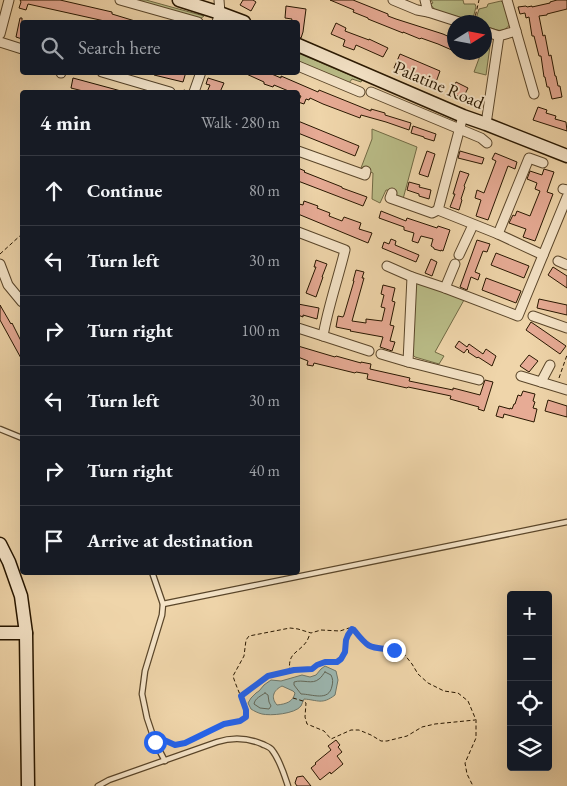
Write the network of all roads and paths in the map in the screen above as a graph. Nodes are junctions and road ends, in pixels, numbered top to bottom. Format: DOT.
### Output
graph roads {
  1 [pos="9,0"];
  2 [pos="120,0"];
  3 [pos="179,0"];
  4 [pos="393,0"];
  5 [pos="425,0"];
  6 [pos="479,0"];
  7 [pos="507,0"];
  8 [pos="219,12"];
  9 [pos="428,12"];
  10 [pos="476,15"];
  11 [pos="447,18"];
  12 [pos="191,20"];
  13 [pos="239,20"];
  14 [pos="516,31"];
  15 [pos="0,34"];
  16 [pos="492,34"];
  17 [pos="499,36"];
  18 [pos="0,42"];
  19 [pos="300,46"];
  20 [pos="20,48"];
  21 [pos="300,67"];
  22 [pos="112,75"];
  23 [pos="200,75"];
  24 [pos="163,90"];
  25 [pos="195,90"];
  26 [pos="360,92"];
  27 [pos="372,92"];
  28 [pos="534,94"];
  29 [pos="463,116"];
  30 [pos="486,124"];
  31 [pos="459,129"];
  32 [pos="487,143"];
  33 [pos="300,152"];
  34 [pos="567,156"];
  35 [pos="543,163"];
  36 [pos="366,171"];
  37 [pos="566,192"];
  38 [pos="392,193"];
  39 [pos="438,210"];
  40 [pos="473,225"];
  41 [pos="300,233"];
  42 [pos="498,234"];
  43 [pos="20,236"];
  44 [pos="0,254"];
  45 [pos="543,254"];
  46 [pos="459,255"];
  47 [pos="0,264"];
  48 [pos="455,264"];
  49 [pos="387,266"];
  50 [pos="412,277"];
  51 [pos="445,288"];
  52 [pos="20,299"];
  53 [pos="533,316"];
  54 [pos="567,328"];
  55 [pos="300,329"];
  56 [pos="323,336"];
  57 [pos="369,351"];
  58 [pos="381,354"];
  59 [pos="567,355"];
  60 [pos="408,362"];
  61 [pos="550,365"];
  62 [pos="521,376"];
  63 [pos="479,380"];
  64 [pos="541,382"];
  65 [pos="556,387"];
  66 [pos="567,390"];
  67 [pos="0,429"];
  68 [pos="20,437"];
  69 [pos="567,522"];
  70 [pos="0,544"];
  71 [pos="154,575"];
  72 [pos="163,604"];
  73 [pos="352,629"];
  74 [pos="0,633"];
  75 [pos="26,633"];
  76 [pos="311,633"];
  77 [pos="290,672"];
  78 [pos="241,696"];
  79 [pos="294,698"];
  80 [pos="476,720"];
  81 [pos="155,742"];
  82 [pos="165,761"];
  83 [pos="28,786"];
  84 [pos="98,786"];
  85 [pos="288,786"];
  86 [pos="473,786"];
  1 -- 15 [label="street"];
  2 -- 12 [label="street"];
  3 -- 8 [label="street"];
  4 -- 9 [label="street"];
  5 -- 9 [label="street"];
  6 -- 10 [label="path"];
  7 -- 14 [label="street"];
  8 -- 13 [label="street"];
  9 -- 11 [label="street"];
  14 -- 17 [label="street"];
  14 -- 28 [label="street"];
  16 -- 17 [label="street"];
  17 -- 30 [label="street"];
  18 -- 20 [label="street"];
  19 -- 29 [label="street, Palatine Road"];
  21 -- 26 [label="street"];
  22 -- 24 [label="street"];
  23 -- 25 [label="street"];
  27 -- 31 [label="street"];
  29 -- 30 [label="street, Palatine Road"];
  29 -- 31 [label="street"];
  30 -- 34 [label="street, Palatine Road"];
  31 -- 32 [label="street"];
  31 -- 39 [label="street"];
  33 -- 36 [label="street"];
  35 -- 42 [label="street"];
  37 -- 45 [label="street"];
  38 -- 39 [label="street"];
  39 -- 40 [label="street"];
  40 -- 42 [label="street"];
  40 -- 46 [label="street"];
  41 -- 56 [label="street"];
  42 -- 45 [label="street"];
  43 -- 44 [label="path"];
  45 -- 51 [label="street"];
  47 -- 52 [label="street"];
  48 -- 51 [label="street"];
  49 -- 50 [label="street"];
  50 -- 51 [label="street"];
  50 -- 60 [label="street"];
  53 -- 54 [label="street"];
  55 -- 56 [label="street"];
  56 -- 57 [label="street"];
  58 -- 60 [label="street"];
  59 -- 65 [label="path"];
  60 -- 63 [label="street"];
  61 -- 64 [label="street"];
  62 -- 64 [label="street"];
  64 -- 65 [label="street"];
  65 -- 66 [label="street"];
  67 -- 68 [label="lane"];
  69 -- 72 [label="lane"];
  70 -- 75 [label="street"];
  71 -- 72 [label="lane"];
  72 -- 81 [label="lane"];
  73 -- 76 [label="path"];
  73 -- 77 [label="path"];
  73 -- 80 [label="path"];
  74 -- 75 [label="street"];
  75 -- 83 [label="street"];
  76 -- 77 [label="path"];
  76 -- 78 [label="path"];
  77 -- 78 [label="path"];
  78 -- 81 [label="path"];
  79 -- 80 [label="path"];
  80 -- 86 [label="path"];
  81 -- 82 [label="lane"];
  82 -- 84 [label="lane"];
  82 -- 85 [label="lane"];
}
